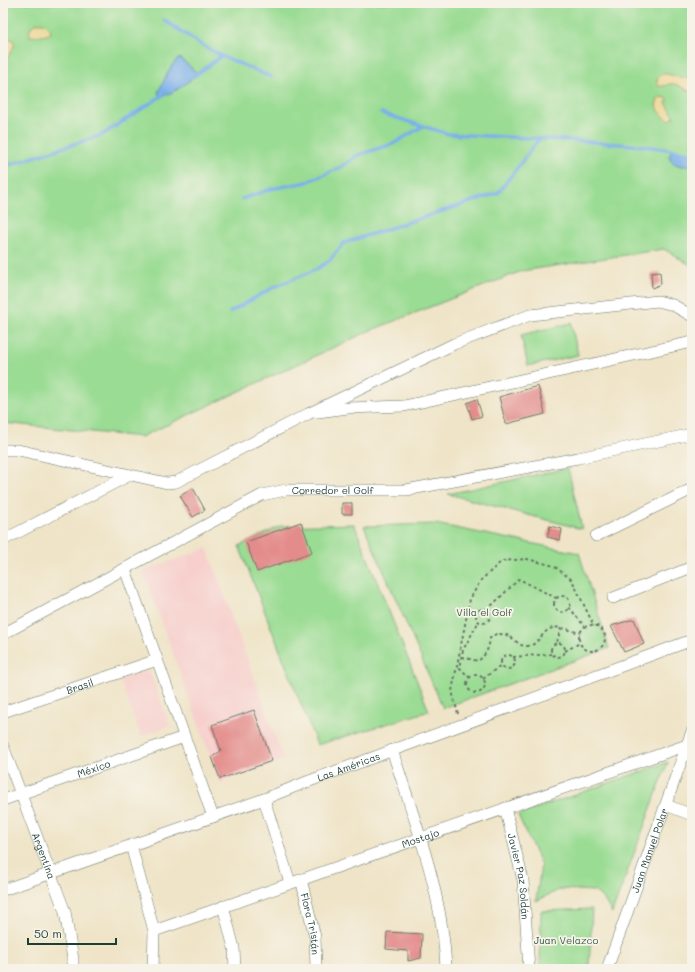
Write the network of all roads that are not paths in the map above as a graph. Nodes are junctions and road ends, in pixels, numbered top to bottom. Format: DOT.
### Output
graph roads {
  1 [pos="692,316"];
  2 [pos="692,342"];
  3 [pos="308,414"];
  4 [pos="692,434"];
  5 [pos="3,450"];
  6 [pos="18,450"];
  7 [pos="3,459"];
  8 [pos="130,475"];
  9 [pos="692,489"];
  10 [pos="596,536"];
  11 [pos="3,540"];
  12 [pos="692,567"];
  13 [pos="125,569"];
  14 [pos="613,598"];
  15 [pos="3,634"];
  16 [pos="692,640"];
  17 [pos="157,660"];
  18 [pos="3,712"];
  19 [pos="692,731"];
  20 [pos="184,737"];
  21 [pos="687,745"];
  22 [pos="3,746"];
  23 [pos="392,750"];
  24 [pos="21,793"];
  25 [pos="264,799"];
  26 [pos="3,800"];
  27 [pos="666,805"];
  28 [pos="505,808"];
  29 [pos="692,815"];
  30 [pos="213,816"];
  31 [pos="420,838"];
  32 [pos="131,845"];
  33 [pos="50,873"];
  34 [pos="301,879"];
  35 [pos="290,883"];
  36 [pos="3,890"];
  37 [pos="224,906"];
  38 [pos="154,930"];
  39 [pos="73,969"];
  40 [pos="153,969"];
  41 [pos="234,969"];
  42 [pos="316,969"];
  43 [pos="446,969"];
  44 [pos="529,969"];
  45 [pos="607,969"];
  1 -- 3 [label="street"];
  2 -- 3 [label="street"];
  3 -- 8 [label="street"];
  4 -- 13 [label="street, Corredor el Golf"];
  5 -- 6 [label="street"];
  6 -- 7 [label="street"];
  6 -- 8 [label="street"];
  8 -- 11 [label="street"];
  9 -- 10 [label="street"];
  12 -- 14 [label="street"];
  13 -- 15 [label="street, Corredor el Golf"];
  13 -- 17 [label="street"];
  16 -- 23 [label="street, Las Américas"];
  17 -- 18 [label="street, Brasil"];
  17 -- 20 [label="street"];
  19 -- 21 [label="street, Juan Manuel Polar"];
  20 -- 24 [label="street, México"];
  20 -- 30 [label="street"];
  21 -- 27 [label="street, Juan Manuel Polar"];
  21 -- 28 [label="street, Mostajo"];
  22 -- 24 [label="street, Argentina"];
  23 -- 25 [label="street, Las Américas"];
  23 -- 31 [label="street"];
  24 -- 26 [label="street, México"];
  24 -- 33 [label="street, Argentina"];
  25 -- 30 [label="street, Las Américas"];
  25 -- 35 [label="street, Flora Tristán"];
  27 -- 29 [label="street"];
  27 -- 45 [label="street, Juan Manuel Polar"];
  28 -- 31 [label="street, Mostajo"];
  28 -- 44 [label="street, Javier Paz Soldán"];
  30 -- 32 [label="street, Las Américas"];
  31 -- 34 [label="street, Mostajo"];
  31 -- 43 [label="street"];
  32 -- 33 [label="street, Las Américas"];
  32 -- 38 [label="street"];
  33 -- 36 [label="street, Las Américas"];
  33 -- 39 [label="street, Argentina"];
  34 -- 35 [label="street, Mostajo"];
  34 -- 42 [label="street, Flora Tristán"];
  35 -- 37 [label="street, Mostajo"];
  37 -- 38 [label="street, Mostajo"];
  37 -- 41 [label="street"];
  38 -- 40 [label="street"];
}
